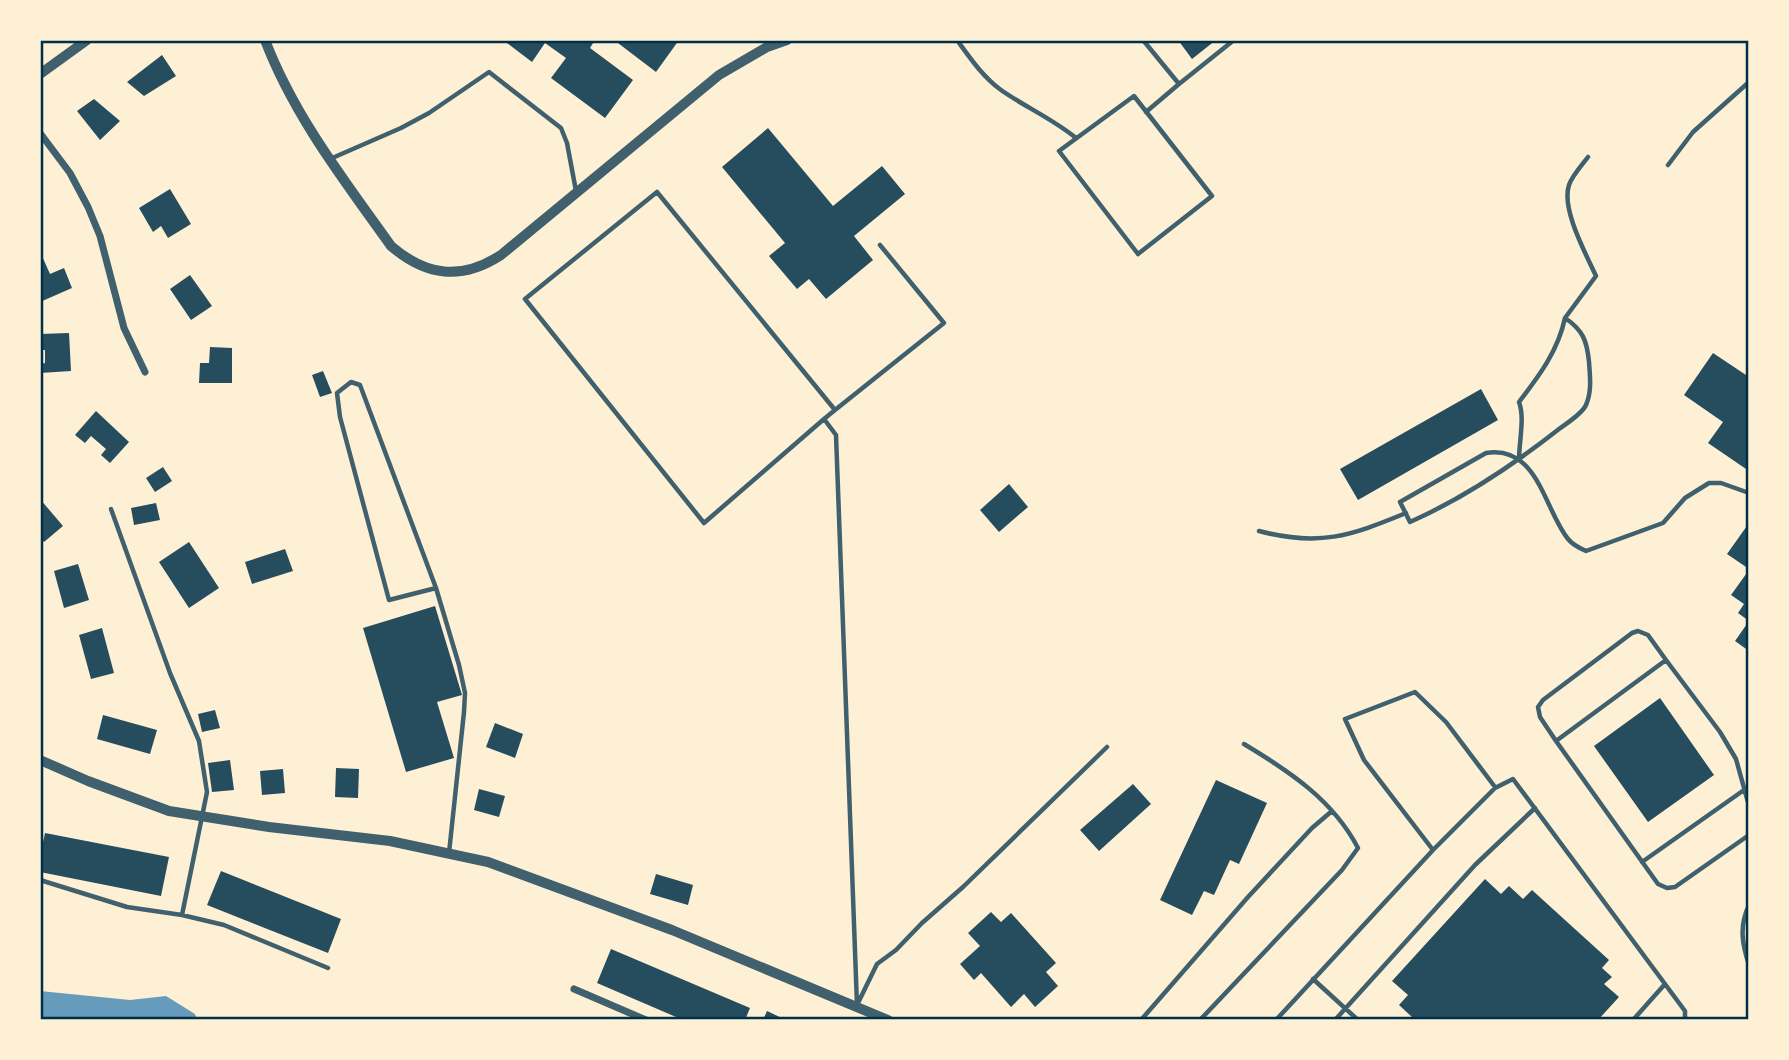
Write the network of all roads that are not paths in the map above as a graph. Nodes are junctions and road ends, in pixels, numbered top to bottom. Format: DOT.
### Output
graph roads {
  1 [pos="87,40"];
  2 [pos="265,40"];
  3 [pos="787,40"];
  4 [pos="957,40"];
  5 [pos="1143,40"];
  6 [pos="1234,40"];
  7 [pos="40,74"];
  8 [pos="1749,82"];
  9 [pos="1179,85"];
  10 [pos="1146,112"];
  11 [pos="40,133"];
  12 [pos="1076,138"];
  13 [pos="1587,157"];
  14 [pos="330,160"];
  15 [pos="1668,165"];
  16 [pos="576,194"];
  17 [pos="880,245"];
  18 [pos="1565,318"];
  19 [pos="145,372"];
  20 [pos="835,410"];
  21 [pos="824,419"];
  22 [pos="1519,460"];
  23 [pos="1749,493"];
  24 [pos="111,509"];
  25 [pos="1406,513"];
  26 [pos="1259,531"];
  27 [pos="436,588"];
  28 [pos="1666,660"];
  29 [pos="1556,741"];
  30 [pos="1244,744"];
  31 [pos="1107,747"];
  32 [pos="40,760"];
  33 [pos="1495,788"];
  34 [pos="1744,790"];
  35 [pos="1749,806"];
  36 [pos="1535,808"];
  37 [pos="1332,811"];
  38 [pos="203,818"];
  39 [pos="1749,835"];
  40 [pos="1433,850"];
  41 [pos="449,853"];
  42 [pos="1642,862"];
  43 [pos="40,880"];
  44 [pos="1749,905"];
  45 [pos="181,915"];
  46 [pos="1743,943"];
  47 [pos="1749,950"];
  48 [pos="1749,965"];
  49 [pos="328,968"];
  50 [pos="1314,979"];
  51 [pos="1665,984"];
  52 [pos="574,989"];
  53 [pos="857,1006"];
  54 [pos="1346,1008"];
  55 [pos="646,1020"];
  56 [pos="888,1020"];
  57 [pos="1141,1020"];
  58 [pos="1200,1020"];
  59 [pos="1276,1020"];
  60 [pos="1335,1020"];
  61 [pos="1358,1020"];
  62 [pos="1633,1020"];
  63 [pos="1685,1020"];
  1 -- 7 [label="street"];
  2 -- 14 [label="street"];
  3 -- 16 [label="street"];
  4 -- 12 [label="lane"];
  5 -- 9 [label="lane"];
  6 -- 9 [label="lane"];
  8 -- 15 [label="lane"];
  9 -- 10 [label="lane"];
  10 -- 12 [label="lane"];
  10 -- 12 [label="lane"];
  11 -- 19 [label="street"];
  13 -- 18 [label="lane"];
  14 -- 16 [label="street"];
  14 -- 16 [label="lane"];
  17 -- 20 [label="lane"];
  18 -- 22 [label="lane"];
  18 -- 22 [label="lane"];
  20 -- 21 [label="lane"];
  20 -- 21 [label="lane"];
  21 -- 53 [label="lane"];
  22 -- 23 [label="lane"];
  22 -- 25 [label="lane"];
  22 -- 25 [label="lane"];
  24 -- 38 [label="lane"];
  25 -- 26 [label="lane"];
  27 -- 27 [label="lane"];
  27 -- 41 [label="lane"];
  28 -- 29 [label="lane"];
  28 -- 29 [label="lane"];
  28 -- 34 [label="lane"];
  29 -- 42 [label="lane"];
  30 -- 37 [label="lane"];
  31 -- 53 [label="lane"];
  32 -- 38 [label="street"];
  33 -- 36 [label="lane"];
  33 -- 40 [label="lane"];
  33 -- 40 [label="lane"];
  34 -- 35 [label="lane"];
  34 -- 42 [label="lane"];
  36 -- 51 [label="lane"];
  36 -- 54 [label="lane"];
  37 -- 57 [label="lane"];
  37 -- 58 [label="lane"];
  38 -- 41 [label="street"];
  38 -- 45 [label="lane"];
  39 -- 42 [label="lane"];
  40 -- 50 [label="lane"];
  41 -- 53 [label="street"];
  43 -- 45 [label="lane"];
  44 -- 46 [label="lane"];
  45 -- 49 [label="lane"];
  46 -- 47 [label="lane"];
  46 -- 48 [label="lane"];
  50 -- 54 [label="lane"];
  50 -- 59 [label="lane"];
  51 -- 62 [label="lane"];
  51 -- 63 [label="lane"];
  52 -- 55 [label="street"];
  53 -- 56 [label="street"];
  54 -- 60 [label="lane"];
  54 -- 61 [label="lane"];
}
